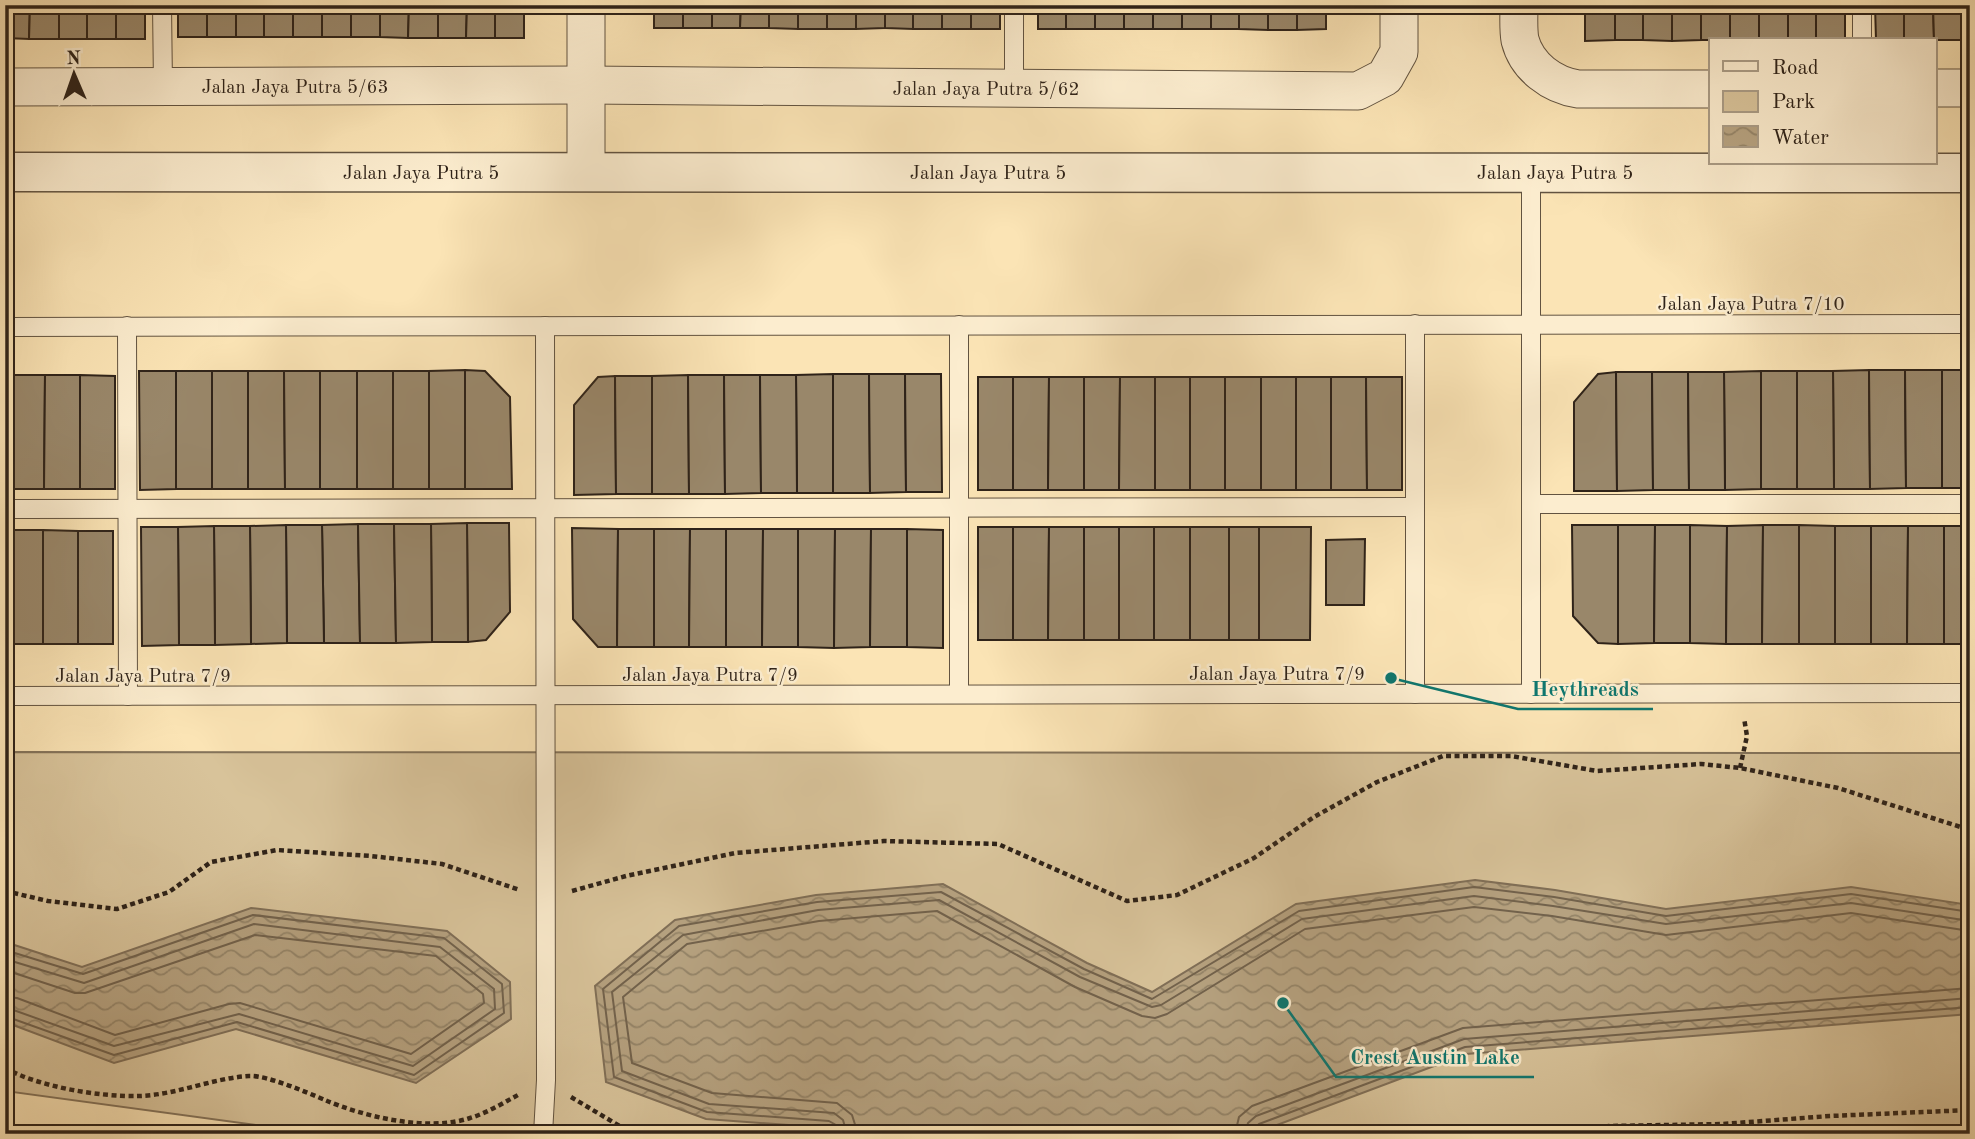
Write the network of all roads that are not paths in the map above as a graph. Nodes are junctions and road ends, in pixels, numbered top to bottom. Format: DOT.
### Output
graph roads {
  1 [pos="162,5"];
  2 [pos="586,5"];
  3 [pos="1014,5"];
  4 [pos="1399,5"];
  5 [pos="1519,5"];
  6 [pos="1862,5"];
  7 [pos="1862,38"];
  8 [pos="585,85"];
  9 [pos="163,86"];
  10 [pos="5,87"];
  11 [pos="1014,88"];
  12 [pos="1937,88"];
  13 [pos="1970,88"];
  14 [pos="1709,89"];
  15 [pos="5,172"];
  16 [pos="586,172"];
  17 [pos="1531,172"];
  18 [pos="1970,173"];
  19 [pos="1415,324"];
  20 [pos="1531,324"];
  21 [pos="1970,324"];
  22 [pos="959,325"];
  23 [pos="127,326"];
  24 [pos="545,326"];
  25 [pos="5,327"];
  26 [pos="1531,504"];
  27 [pos="1970,504"];
  28 [pos="1415,507"];
  29 [pos="545,508"];
  30 [pos="959,508"];
  31 [pos="5,509"];
  32 [pos="128,509"];
  33 [pos="1970,693"];
  34 [pos="1415,694"];
  35 [pos="1531,694"];
  36 [pos="546,695"];
  37 [pos="959,695"];
  38 [pos="5,696"];
  39 [pos="128,696"];
  40 [pos="543,1134"];
  1 -- 9 [label="lane"];
  2 -- 8 [label="street"];
  3 -- 11 [label="lane"];
  4 -- 11 [label="street, Jalan Jaya Putra 5/62"];
  5 -- 14 [label="street"];
  6 -- 7 [label="lane"];
  8 -- 9 [label="street, Jalan Jaya Putra 5/63"];
  8 -- 11 [label="street, Jalan Jaya Putra 5/62"];
  8 -- 16 [label="street"];
  9 -- 10 [label="street, Jalan Jaya Putra 5/63"];
  12 -- 13 [label="street"];
  15 -- 16 [label="street, Jalan Jaya Putra 5"];
  16 -- 17 [label="street, Jalan Jaya Putra 5"];
  17 -- 18 [label="street, Jalan Jaya Putra 5"];
  17 -- 20 [label="lane"];
  19 -- 20 [label="lane, Jalan Jaya Putra 7/10"];
  19 -- 22 [label="lane, Jalan Jaya Putra 7/10"];
  19 -- 28 [label="lane"];
  20 -- 21 [label="lane, Jalan Jaya Putra 7/10"];
  20 -- 26 [label="lane"];
  22 -- 24 [label="lane, Jalan Jaya Putra 7/10"];
  22 -- 30 [label="lane"];
  23 -- 24 [label="lane, Jalan Jaya Putra 7/10"];
  23 -- 25 [label="lane, Jalan Jaya Putra 7/10"];
  23 -- 32 [label="lane"];
  24 -- 29 [label="lane"];
  26 -- 27 [label="lane"];
  26 -- 35 [label="lane"];
  28 -- 30 [label="lane"];
  28 -- 34 [label="lane"];
  29 -- 30 [label="lane"];
  29 -- 32 [label="lane"];
  29 -- 36 [label="lane"];
  30 -- 37 [label="lane"];
  31 -- 32 [label="lane"];
  32 -- 39 [label="lane"];
  33 -- 35 [label="lane, Jalan Jaya Putra 7/9"];
  34 -- 35 [label="lane, Jalan Jaya Putra 7/9"];
  34 -- 37 [label="lane, Jalan Jaya Putra 7/9"];
  36 -- 37 [label="lane, Jalan Jaya Putra 7/9"];
  36 -- 39 [label="lane, Jalan Jaya Putra 7/9"];
  36 -- 40 [label="lane"];
  38 -- 39 [label="lane, Jalan Jaya Putra 7/9"];
}
